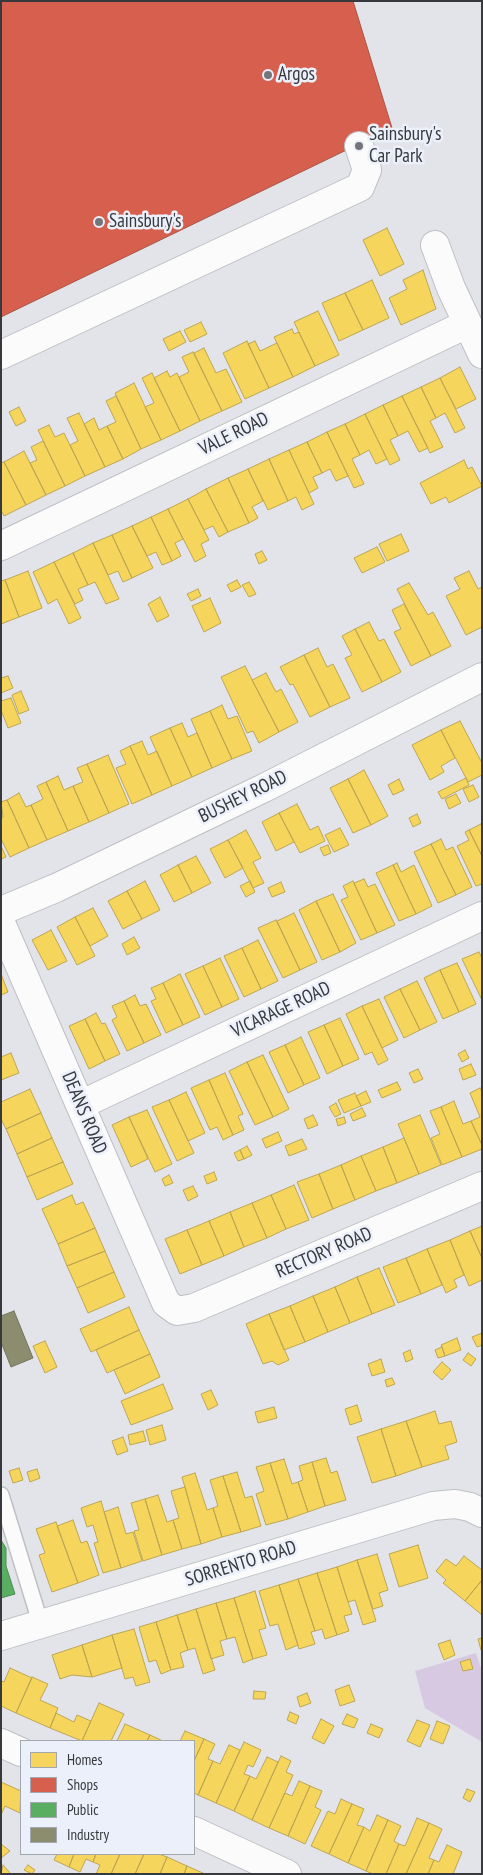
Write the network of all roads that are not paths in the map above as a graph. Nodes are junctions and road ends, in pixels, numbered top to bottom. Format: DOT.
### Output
graph roads {
  1 [pos="359,146"];
  2 [pos="435,245"];
  3 [pos="467,324"];
  4 [pos="482,354"];
  5 [pos="1,355"];
  6 [pos="1,546"];
  7 [pos="482,677"];
  8 [pos="1,911"];
  9 [pos="482,916"];
  10 [pos="1,923"];
  11 [pos="80,1105"];
  12 [pos="482,1186"];
  13 [pos="166,1303"];
  14 [pos="1,1495"];
  15 [pos="482,1513"];
  16 [pos="41,1625"];
  17 [pos="1,1636"];
  18 [pos="1,1743"];
  19 [pos="20,1752"];
  20 [pos="195,1831"];
  21 [pos="287,1874"];
  1 -- 5 [label="street"];
  2 -- 3 [label="street"];
  3 -- 4 [label="street"];
  3 -- 6 [label="street, VALE ROAD"];
  7 -- 8 [label="street, BUSHEY ROAD"];
  9 -- 11 [label="street, VICARAGE ROAD"];
  10 -- 11 [label="street, DEANS ROAD"];
  11 -- 13 [label="street, DEANS ROAD"];
  12 -- 13 [label="street, RECTORY ROAD"];
  14 -- 16 [label="lane"];
  15 -- 16 [label="street, SORRENTO ROAD"];
  16 -- 17 [label="street, SORRENTO ROAD"];
  18 -- 19 [label="street"];
  20 -- 21 [label="street"];
}
